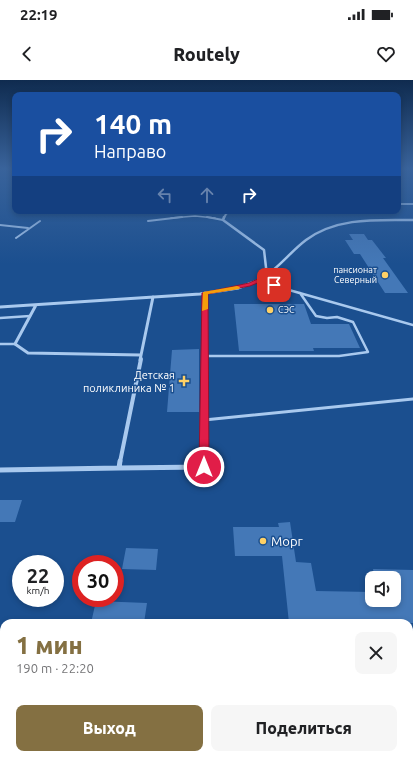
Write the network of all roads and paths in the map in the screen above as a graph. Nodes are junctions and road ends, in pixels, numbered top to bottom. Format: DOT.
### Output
graph roads {
  1 [pos="401,204"];
  2 [pos="413,204"];
  3 [pos="226,214"];
  4 [pos="223,220"];
  5 [pos="413,220"];
  6 [pos="40,221"];
  7 [pos="148,221"];
  8 [pos="0,226"];
  9 [pos="28,228"];
  10 [pos="16,238"];
  11 [pos="267,276"];
  12 [pos="260,280"];
  13 [pos="300,292"];
  14 [pos="205,293"];
  15 [pos="153,297"];
  16 [pos="36,305"];
  17 [pos="0,308"];
  18 [pos="30,316"];
  19 [pos="0,318"];
  20 [pos="413,325"];
  21 [pos="0,344"];
  22 [pos="15,344"];
  23 [pos="141,355"];
  24 [pos="204,356"];
  25 [pos="413,400"];
  26 [pos="204,420"];
  27 [pos="119,468"];
  28 [pos="0,470"];
  1 -- 2 [label="street"];
  3 -- 4 [label="street"];
  4 -- 7 [label="lane"];
  4 -- 11 [label="street"];
  5 -- 11 [label="street"];
  6 -- 9 [label="lane"];
  8 -- 9 [label="lane"];
  9 -- 10 [label="lane"];
  11 -- 12 [label="street"];
  12 -- 13 [label="lane"];
  12 -- 14 [label="street"];
  13 -- 20 [label="lane"];
  13 -- 24 [label="lane"];
  14 -- 15 [label="street"];
  14 -- 24 [label="street"];
  15 -- 16 [label="street"];
  15 -- 23 [label="street"];
  16 -- 17 [label="street"];
  16 -- 18 [label="street"];
  18 -- 19 [label="lane"];
  18 -- 22 [label="street"];
  21 -- 22 [label="lane"];
  22 -- 23 [label="street"];
  23 -- 27 [label="street"];
  24 -- 26 [label="street"];
  25 -- 26 [label="lane"];
  26 -- 27 [label="street"];
  27 -- 28 [label="street"];
}
